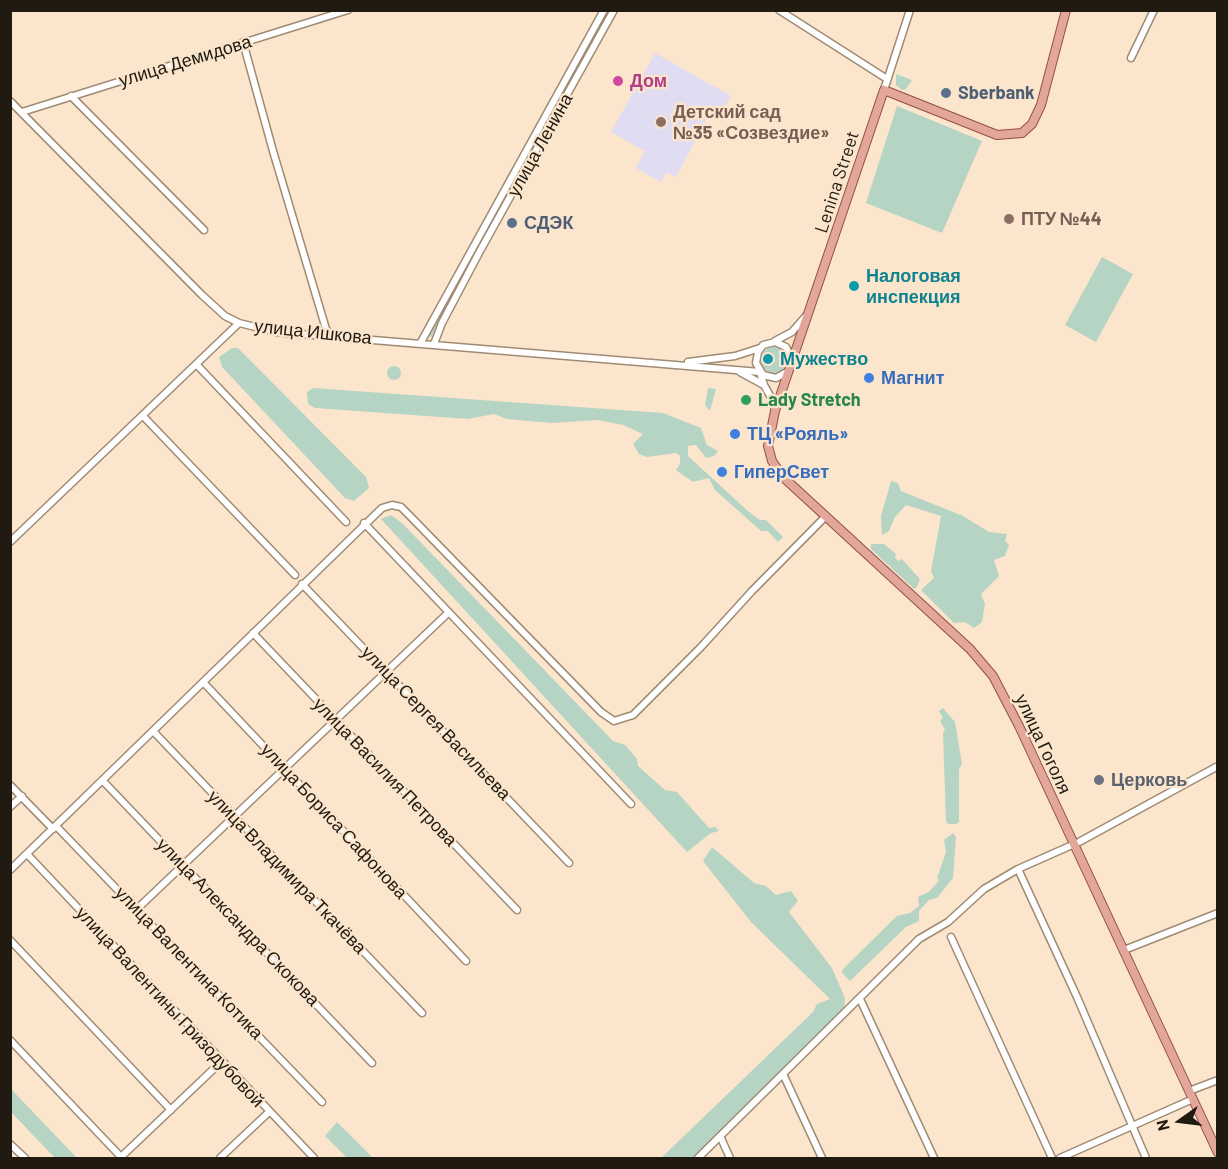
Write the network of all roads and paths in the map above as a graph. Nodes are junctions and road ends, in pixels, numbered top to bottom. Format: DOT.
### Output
graph roads {
  1 [pos="348,10"];
  2 [pos="604,10"];
  3 [pos="614,10"];
  4 [pos="779,10"];
  5 [pos="910,10"];
  6 [pos="1066,10"];
  7 [pos="1154,10"];
  8 [pos="243,42"];
  9 [pos="1131,58"];
  10 [pos="887,79"];
  11 [pos="884,90"];
  12 [pos="71,96"];
  13 [pos="10,101"];
  14 [pos="22,112"];
  15 [pos="204,230"];
  16 [pos="810,310"];
  17 [pos="239,323"];
  18 [pos="331,335"];
  19 [pos="421,342"];
  20 [pos="773,342"];
  21 [pos="434,344"];
  22 [pos="760,348"];
  23 [pos="670,363"];
  24 [pos="196,365"];
  25 [pos="791,366"];
  26 [pos="736,371"];
  27 [pos="760,372"];
  28 [pos="764,385"];
  29 [pos="775,411"];
  30 [pos="143,416"];
  31 [pos="826,516"];
  32 [pos="346,522"];
  33 [pos="364,523"];
  34 [pos="10,542"];
  35 [pos="295,575"];
  36 [pos="302,584"];
  37 [pos="448,613"];
  38 [pos="253,633"];
  39 [pos="387,672"];
  40 [pos="203,682"];
  41 [pos="335,720"];
  42 [pos="153,731"];
  43 [pos="1218,766"];
  44 [pos="285,769"];
  45 [pos="103,781"];
  46 [pos="10,785"];
  47 [pos="22,796"];
  48 [pos="631,804"];
  49 [pos="10,807"];
  50 [pos="235,817"];
  51 [pos="54,828"];
  52 [pos="1074,844"];
  53 [pos="27,854"];
  54 [pos="569,863"];
  55 [pos="185,866"];
  56 [pos="1018,869"];
  57 [pos="10,870"];
  58 [pos="138,908"];
  59 [pos="517,910"];
  60 [pos="1218,913"];
  61 [pos="951,938"];
  62 [pos="10,940"];
  63 [pos="1124,950"];
  64 [pos="466,961"];
  65 [pos="860,999"];
  66 [pos="422,1013"];
  67 [pos="10,1040"];
  68 [pos="222,1061"];
  69 [pos="372,1063"];
  70 [pos="784,1076"];
  71 [pos="1218,1080"];
  72 [pos="1189,1091"];
  73 [pos="1193,1099"];
  74 [pos="322,1102"];
  75 [pos="171,1110"];
  76 [pos="269,1112"];
  77 [pos="1130,1126"];
  78 [pos="720,1136"];
  79 [pos="10,1144"];
  80 [pos="1218,1153"];
  81 [pos="24,1158"];
  82 [pos="122,1158"];
  83 [pos="220,1158"];
  84 [pos="314,1158"];
  85 [pos="698,1158"];
  86 [pos="730,1158"];
  87 [pos="822,1158"];
  88 [pos="934,1158"];
  89 [pos="1052,1158"];
  90 [pos="1060,1158"];
  91 [pos="1146,1158"];
  1 -- 8 [label="street, улица Демидова"];
  2 -- 19 [label="street, улица Ленина"];
  3 -- 21 [label="street, улица Ленина"];
  4 -- 10 [label="street"];
  5 -- 10 [label="street, Lenina Street"];
  6 -- 11 [label="main road"];
  7 -- 9 [label="street"];
  8 -- 12 [label="street, улица Демидова"];
  8 -- 18 [label="street"];
  10 -- 11 [label="street, Lenina Street"];
  11 -- 16 [label="main road, Lenina Street"];
  12 -- 14 [label="street, улица Демидова"];
  12 -- 15 [label="street"];
  13 -- 14 [label="street, улица Ишкова"];
  14 -- 17 [label="street, улица Ишкова"];
  16 -- 20 [label="street"];
  16 -- 25 [label="main road, Lenina Street"];
  17 -- 18 [label="street, улица Ишкова"];
  17 -- 24 [label="street"];
  18 -- 19 [label="street, улица Ишкова"];
  19 -- 21 [label="street, улица Ишкова"];
  20 -- 22 [label="street"];
  20 -- 25 [label="street"];
  21 -- 23 [label="street, улица Ишкова"];
  22 -- 23 [label="street, улица Ишкова"];
  22 -- 27 [label="street"];
  23 -- 26 [label="street, улица Ишкова"];
  24 -- 30 [label="street"];
  24 -- 32 [label="street"];
  25 -- 27 [label="street"];
  25 -- 29 [label="main road, улица Гоголя"];
  26 -- 27 [label="street, улица Ишкова"];
  26 -- 28 [label="street"];
  27 -- 28 [label="street"];
  28 -- 29 [label="street"];
  29 -- 31 [label="main road, улица Гоголя"];
  30 -- 34 [label="street"];
  30 -- 35 [label="street"];
  31 -- 33 [label="street"];
  31 -- 52 [label="main road, улица Гоголя"];
  33 -- 36 [label="street"];
  33 -- 37 [label="street"];
  36 -- 38 [label="street"];
  36 -- 39 [label="street, улица Сергея Васильева"];
  37 -- 39 [label="street"];
  37 -- 48 [label="street"];
  38 -- 40 [label="street"];
  38 -- 41 [label="street, улица Василия Петрова"];
  39 -- 41 [label="street"];
  39 -- 54 [label="street, улица Сергея Васильева"];
  40 -- 42 [label="street"];
  40 -- 44 [label="street, улица Бориса Сафонова"];
  41 -- 44 [label="street"];
  41 -- 59 [label="street, улица Василия Петрова"];
  42 -- 45 [label="street"];
  42 -- 50 [label="street, улица Владимира Ткачёва"];
  43 -- 52 [label="street"];
  44 -- 50 [label="street"];
  44 -- 64 [label="street, улица Бориса Сафонова"];
  45 -- 51 [label="street"];
  45 -- 55 [label="street, улица Александра Скокова"];
  46 -- 47 [label="street, улица Валентина Котика"];
  47 -- 49 [label="street"];
  47 -- 51 [label="street, улица Валентина Котика"];
  50 -- 55 [label="street"];
  50 -- 66 [label="street, улица Владимира Ткачёва"];
  51 -- 53 [label="street"];
  51 -- 58 [label="street, улица Валентина Котика"];
  52 -- 56 [label="street"];
  52 -- 63 [label="main road, улица Гоголя"];
  53 -- 57 [label="street"];
  53 -- 68 [label="street, улица Валентины Гризодубовой"];
  55 -- 58 [label="street"];
  55 -- 69 [label="street, улица Александра Скокова"];
  56 -- 65 [label="street"];
  56 -- 77 [label="street"];
  58 -- 74 [label="street, улица Валентина Котика"];
  60 -- 63 [label="street"];
  61 -- 89 [label="street"];
  62 -- 75 [label="street"];
  63 -- 72 [label="main road, улица Гоголя"];
  65 -- 70 [label="street"];
  65 -- 88 [label="street"];
  67 -- 82 [label="street"];
  68 -- 75 [label="street"];
  68 -- 76 [label="street, улица Валентины Гризодубовой"];
  70 -- 78 [label="street"];
  70 -- 87 [label="street"];
  71 -- 72 [label="street"];
  72 -- 73 [label="main road, улица Гоголя"];
  73 -- 77 [label="street"];
  73 -- 80 [label="main road, улица Гоголя"];
  75 -- 82 [label="street"];
  76 -- 83 [label="street"];
  76 -- 84 [label="street, улица Валентины Гризодубовой"];
  77 -- 90 [label="street"];
  77 -- 91 [label="street"];
  78 -- 85 [label="street"];
  78 -- 86 [label="street"];
  79 -- 81 [label="street"];
}
